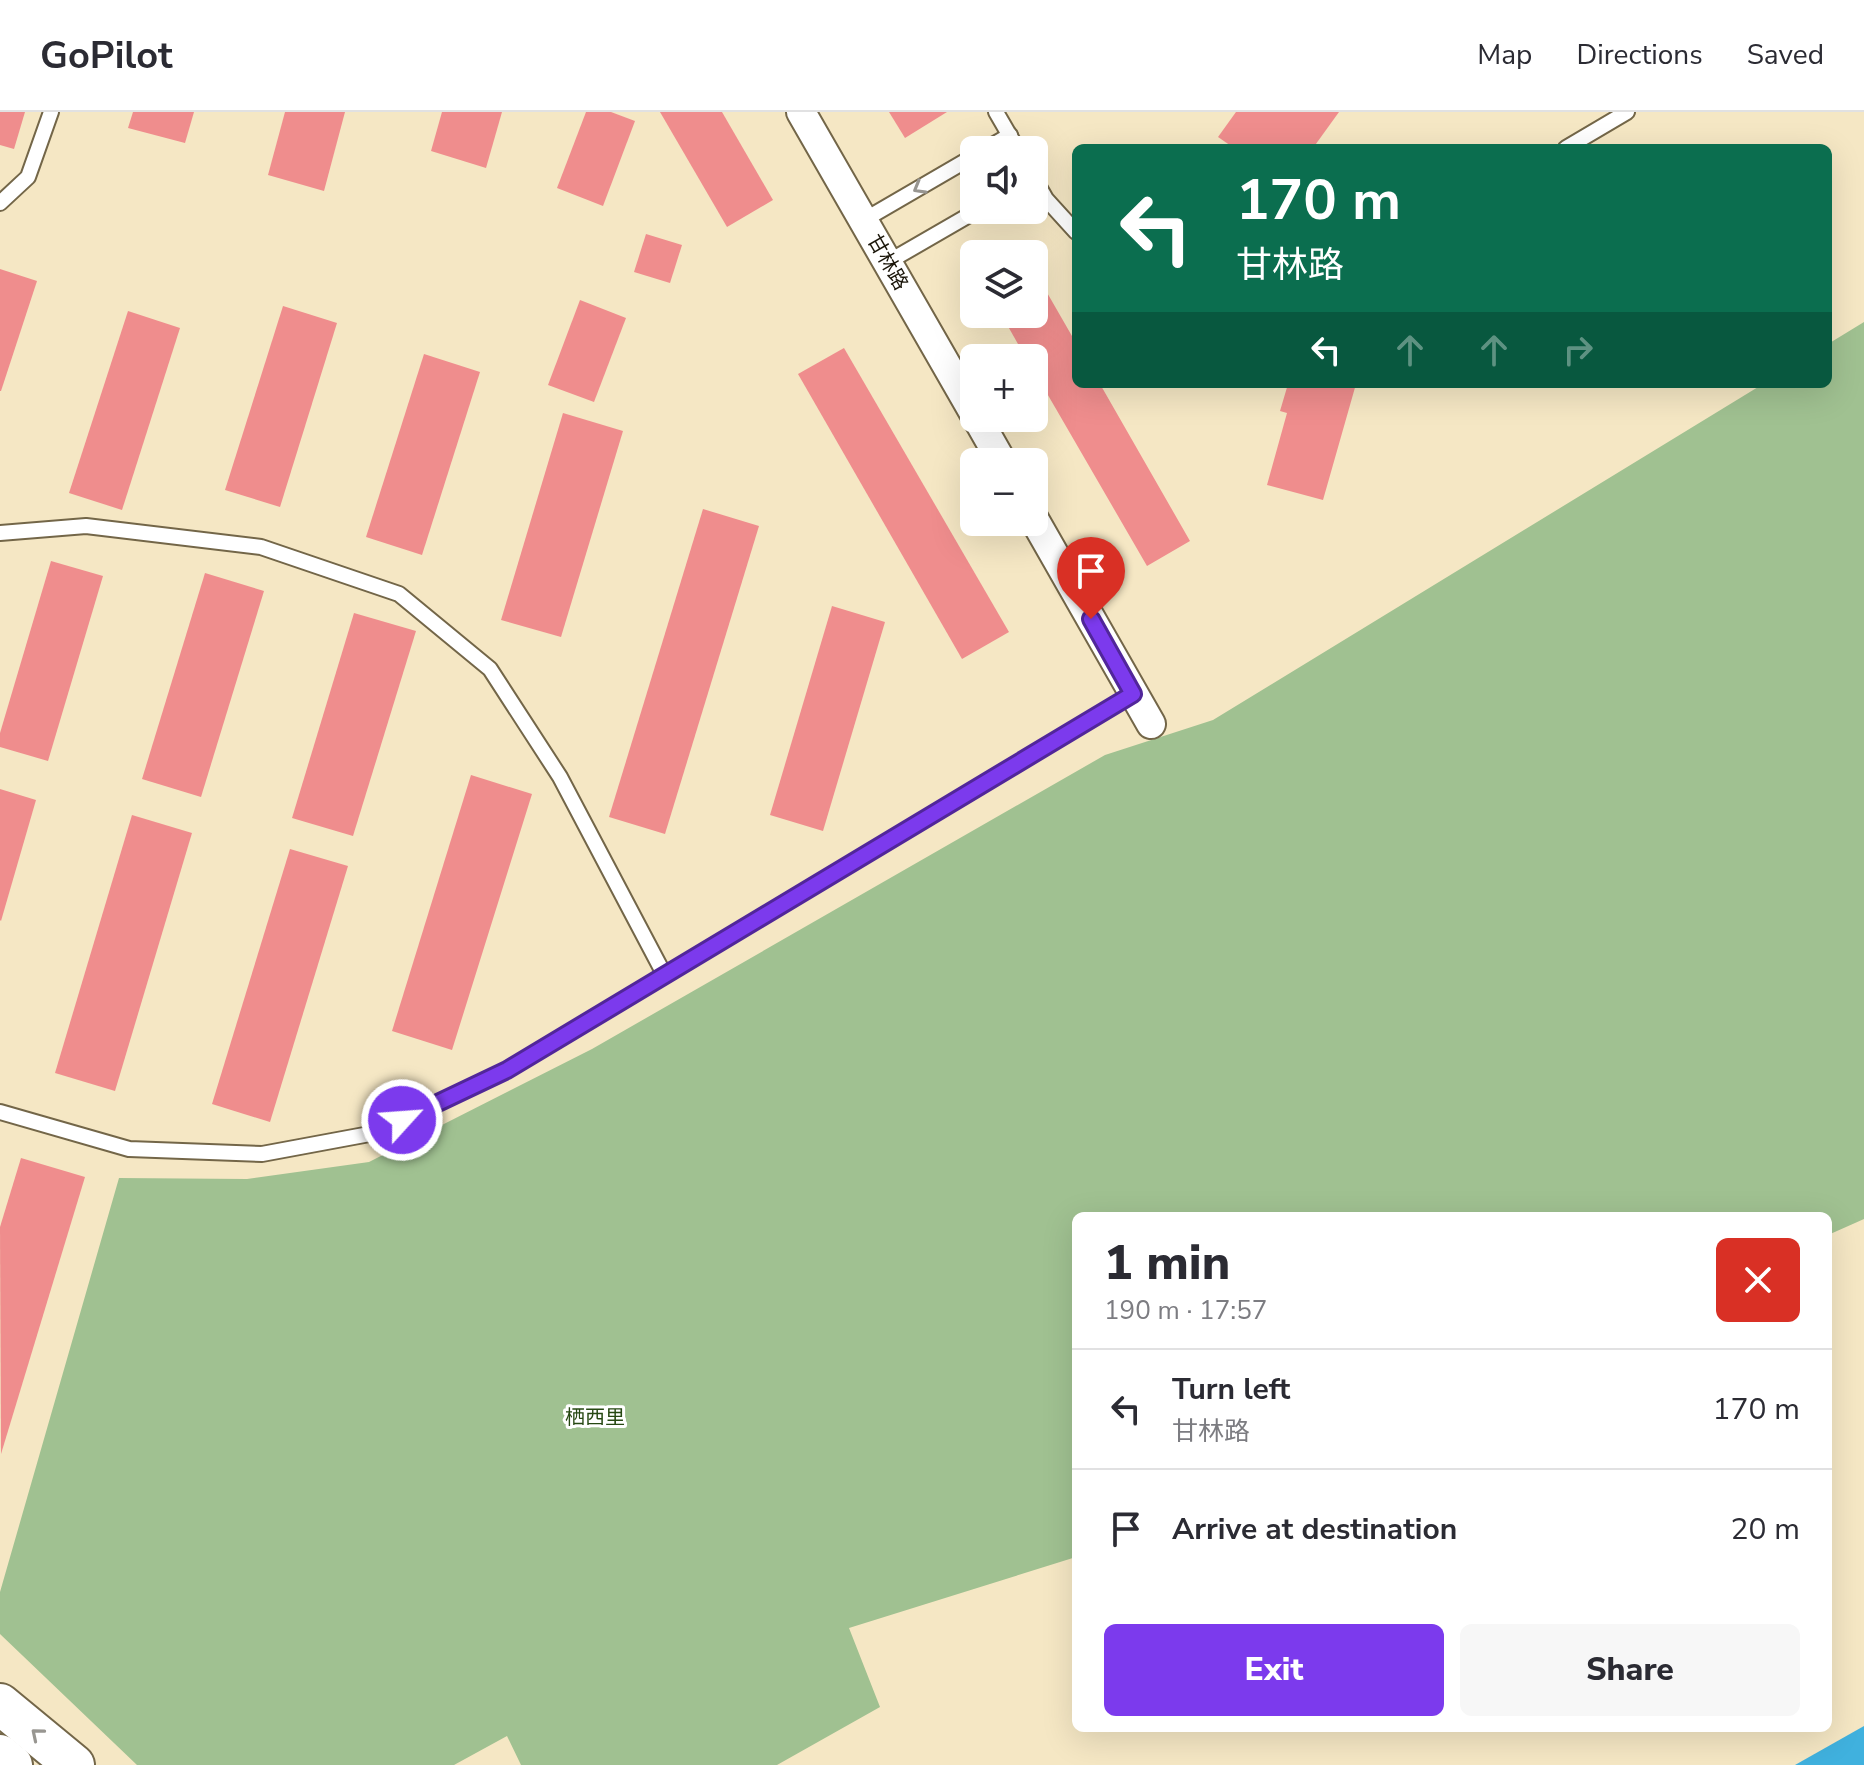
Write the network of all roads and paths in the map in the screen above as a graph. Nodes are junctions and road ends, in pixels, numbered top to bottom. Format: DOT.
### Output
graph roads {
  1 [pos="51,112"];
  2 [pos="801,112"];
  3 [pos="996,112"];
  4 [pos="1627,112"];
  5 [pos="1010,135"];
  6 [pos="1573,144"];
  7 [pos="960,164"];
  8 [pos="1048,201"];
  9 [pos="0,203"];
  10 [pos="864,220"];
  11 [pos="960,220"];
  12 [pos="1072,228"];
  13 [pos="888,262"];
  14 [pos="960,389"];
  15 [pos="0,533"];
  16 [pos="1044,536"];
  17 [pos="1133,694"];
  18 [pos="1151,724"];
  19 [pos="664,974"];
  20 [pos="0,1112"];
  21 [pos="0,1704"];
  22 [pos="0,1755"];
  23 [pos="12,1765"];
  24 [pos="74,1765"];
  1 -- 9 [label="lane"];
  2 -- 10 [label="street, 甘林路"];
  3 -- 5 [label="lane"];
  4 -- 6 [label="lane"];
  7 -- 10 [label="lane, one-way"];
  8 -- 12 [label="lane"];
  10 -- 13 [label="street, 甘林路"];
  11 -- 13 [label="lane"];
  13 -- 14 [label="street, 甘林路"];
  15 -- 19 [label="lane"];
  16 -- 17 [label="street"];
  17 -- 18 [label="street"];
  17 -- 19 [label="lane"];
  19 -- 20 [label="lane"];
  24 -- 21 [label="main road, one-way"];
  22 -- 23 [label="main road"];
}
